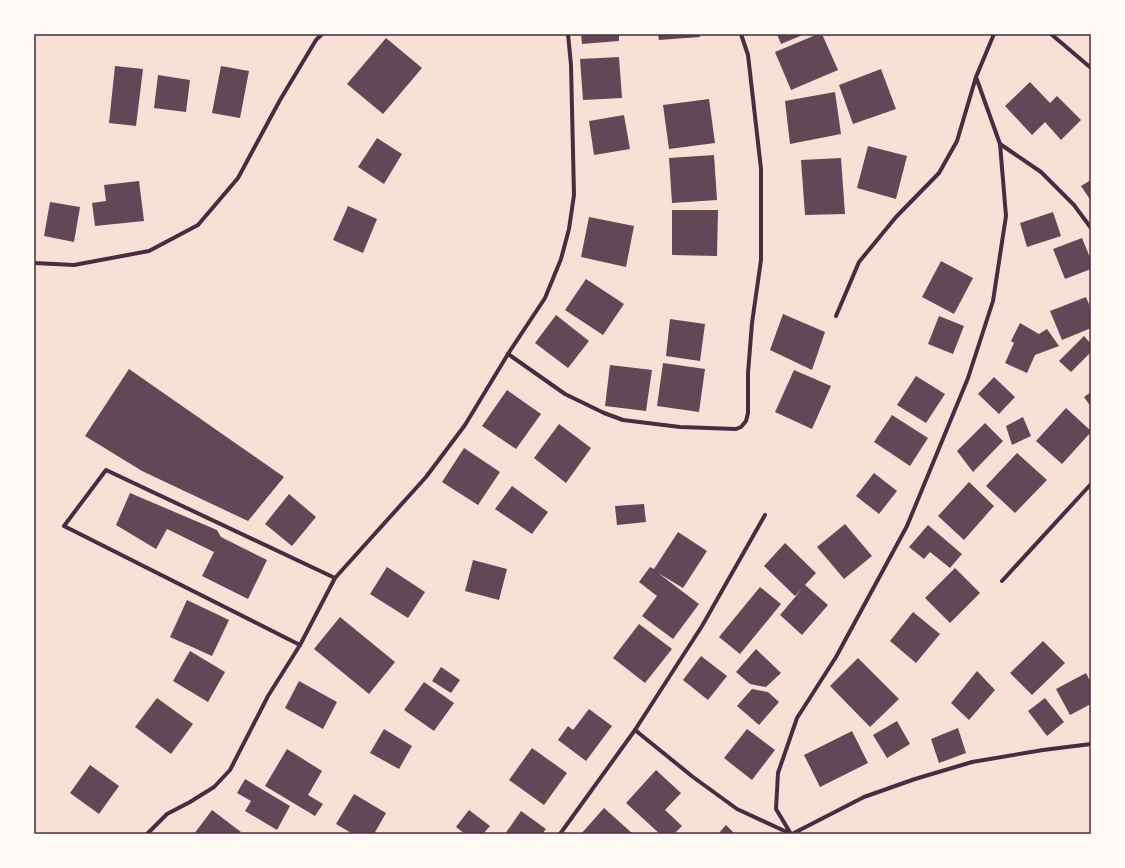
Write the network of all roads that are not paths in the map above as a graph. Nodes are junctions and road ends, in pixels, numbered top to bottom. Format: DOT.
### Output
graph roads {
  1 [pos="322,34"];
  2 [pos="568,34"];
  3 [pos="741,34"];
  4 [pos="994,34"];
  5 [pos="1051,34"];
  6 [pos="1091,68"];
  7 [pos="976,77"];
  8 [pos="1000,144"];
  9 [pos="1091,228"];
  10 [pos="34,263"];
  11 [pos="836,316"];
  12 [pos="508,354"];
  13 [pos="1091,484"];
  14 [pos="765,515"];
  15 [pos="335,578"];
  16 [pos="1002,581"];
  17 [pos="300,645"];
  18 [pos="635,730"];
  19 [pos="1091,744"];
  20 [pos="147,834"];
  21 [pos="560,834"];
  22 [pos="791,834"];
  1 -- 10 [label="street"];
  2 -- 12 [label="street"];
  3 -- 12 [label="street"];
  4 -- 7 [label="street"];
  5 -- 6 [label="street"];
  7 -- 8 [label="street"];
  7 -- 11 [label="street"];
  8 -- 9 [label="street"];
  8 -- 22 [label="street"];
  12 -- 15 [label="street"];
  13 -- 16 [label="street"];
  14 -- 18 [label="street"];
  15 -- 17 [label="street"];
  15 -- 17 [label="street"];
  17 -- 20 [label="street"];
  18 -- 21 [label="street"];
  18 -- 22 [label="street"];
  19 -- 22 [label="street"];
}
